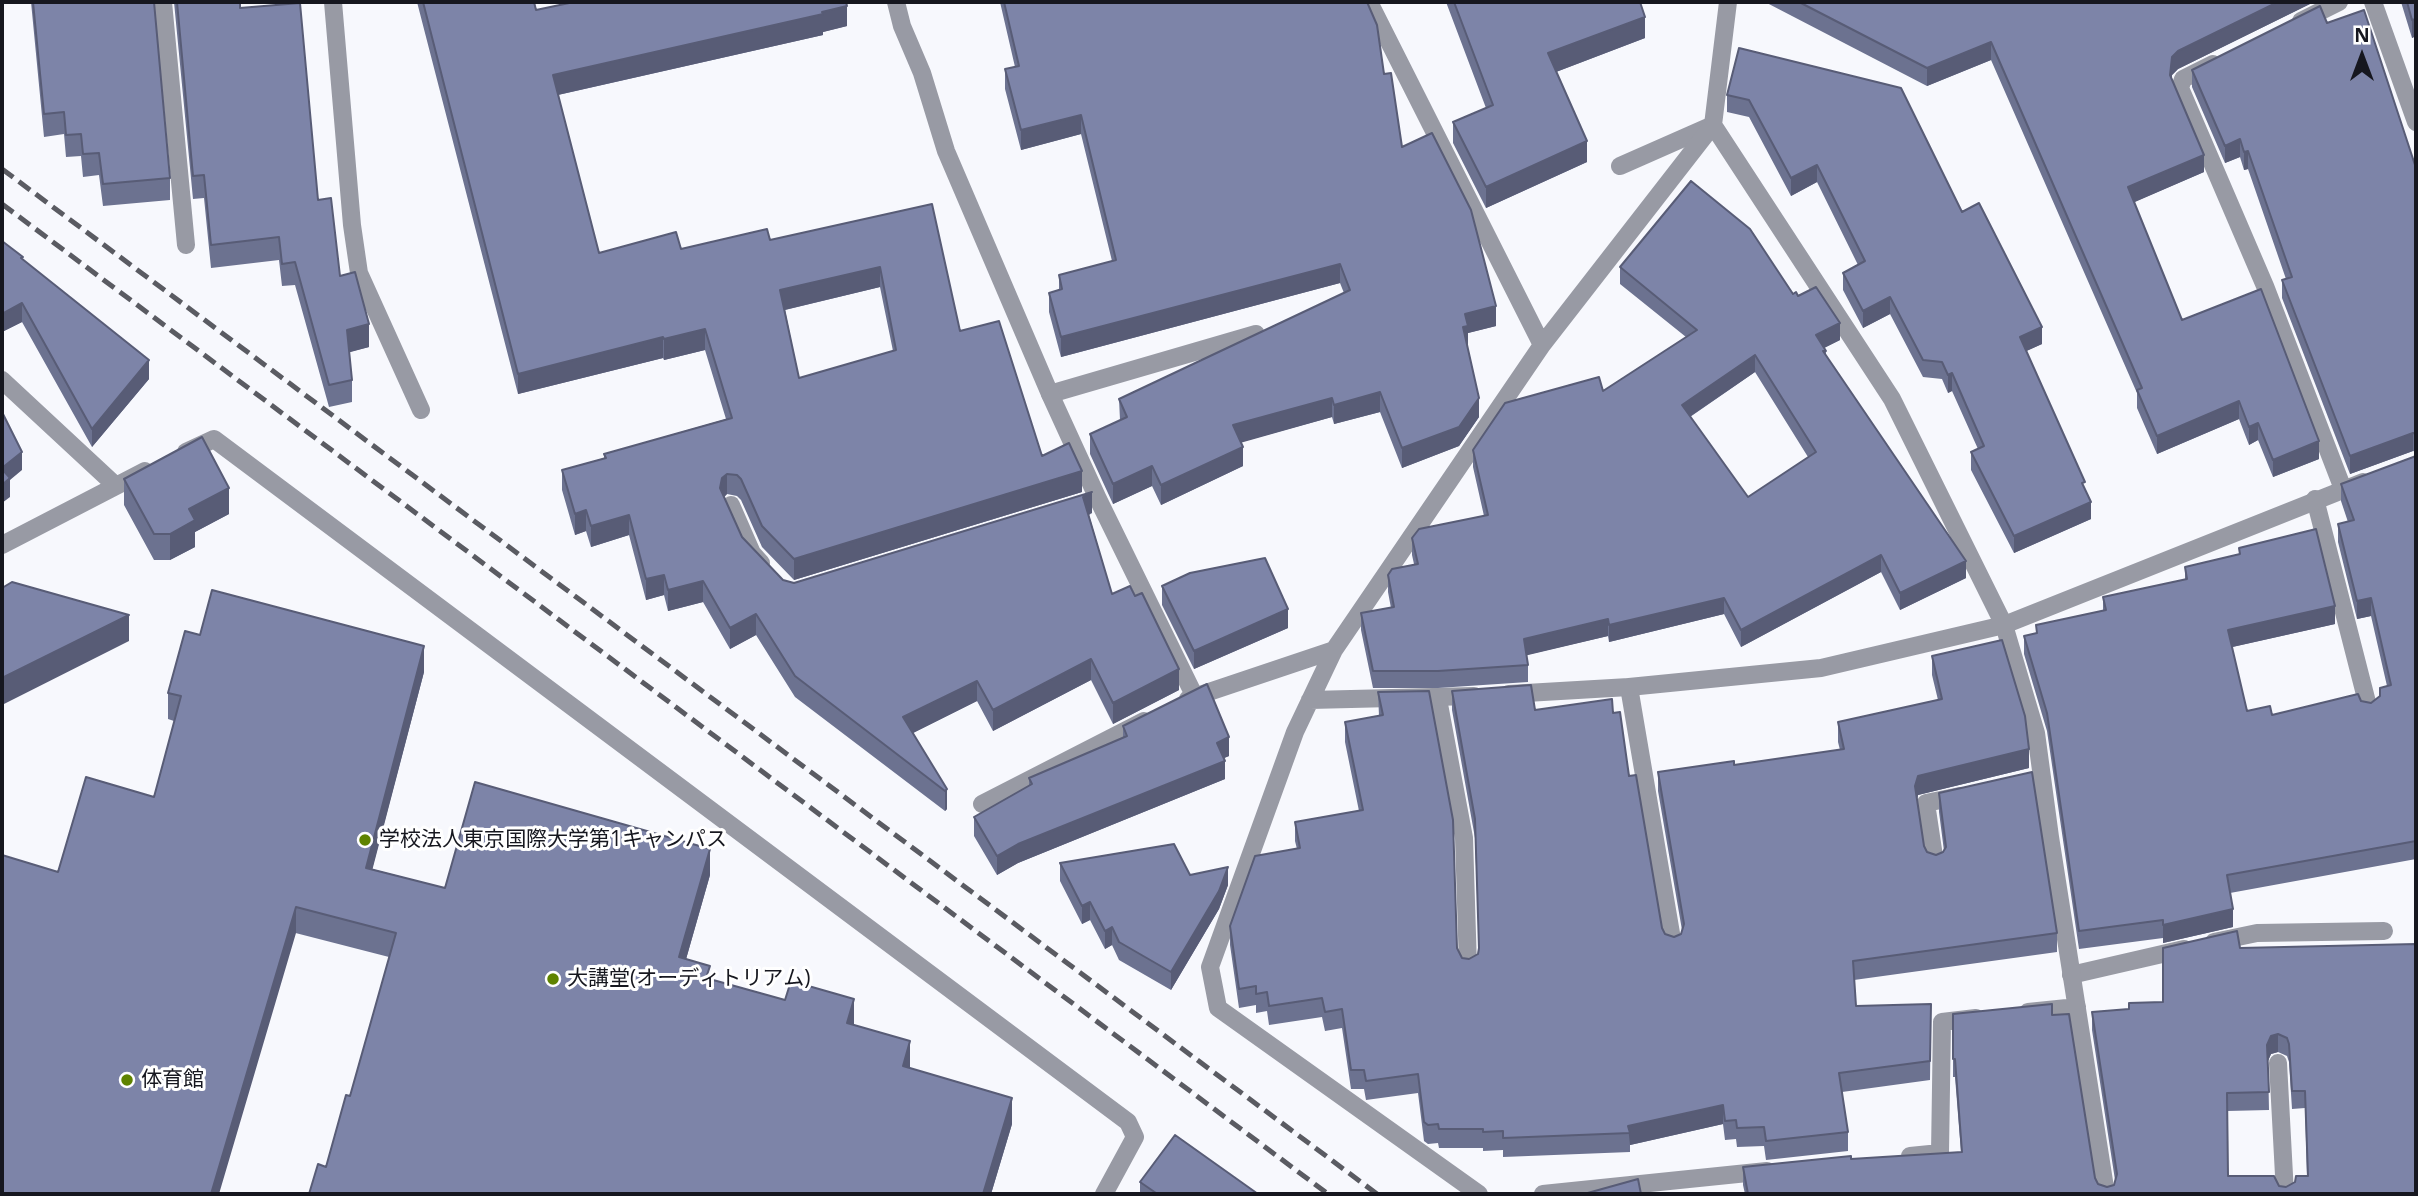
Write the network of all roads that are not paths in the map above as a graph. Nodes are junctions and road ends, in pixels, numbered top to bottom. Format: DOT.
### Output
graph roads {
  1 [pos="163,2"];
  2 [pos="333,2"];
  3 [pos="896,2"];
  4 [pos="1369,2"];
  5 [pos="1728,2"];
  6 [pos="2339,2"];
  7 [pos="2373,2"];
  8 [pos="2279,31"];
  9 [pos="2231,55"];
  10 [pos="2416,122"];
  11 [pos="1713,125"];
  12 [pos="1620,166"];
  13 [pos="186,244"];
  14 [pos="1256,334"];
  15 [pos="1542,345"];
  16 [pos="2,380"];
  17 [pos="1050,394"];
  18 [pos="421,410"];
  19 [pos="2380,475"];
  20 [pos="115,485"];
  21 [pos="2343,489"];
  22 [pos="2315,499"];
  23 [pos="731,505"];
  24 [pos="2,545"];
  25 [pos="771,573"];
  26 [pos="2004,625"];
  27 [pos="1334,650"];
  28 [pos="1629,687"];
  29 [pos="1195,695"];
  30 [pos="1438,699"];
  31 [pos="1310,701"];
  32 [pos="2369,710"];
  33 [pos="1978,792"];
  34 [pos="982,804"];
  35 [pos="1935,863"];
  36 [pos="2384,931"];
  37 [pos="1673,945"];
  38 [pos="1468,967"];
  39 [pos="2071,975"];
  40 [pos="2077,1007"];
  41 [pos="2278,1063"];
  42 [pos="1899,1157"];
  43 [pos="1789,1169"];
  44 [pos="1104,1194"];
  45 [pos="1479,1194"];
  46 [pos="1542,1194"];
  47 [pos="2106,1194"];
  48 [pos="2285,1194"];
  1 -- 13 [label="street"];
  2 -- 18 [label="street"];
  3 -- 17 [label="street"];
  4 -- 15 [label="street"];
  5 -- 11 [label="street"];
  6 -- 8 [label="street"];
  7 -- 10 [label="street"];
  9 -- 21 [label="street"];
  11 -- 12 [label="street"];
  11 -- 15 [label="street"];
  11 -- 26 [label="street"];
  14 -- 17 [label="street"];
  15 -- 27 [label="street"];
  16 -- 20 [label="street"];
  17 -- 29 [label="street"];
  19 -- 21 [label="street"];
  20 -- 24 [label="street"];
  20 -- 44 [label="street"];
  21 -- 22 [label="street"];
  22 -- 26 [label="street"];
  22 -- 32 [label="street"];
  23 -- 25 [label="street"];
  26 -- 28 [label="street"];
  26 -- 39 [label="street"];
  27 -- 29 [label="street"];
  27 -- 31 [label="street"];
  28 -- 30 [label="street"];
  28 -- 37 [label="street"];
  29 -- 34 [label="street"];
  30 -- 31 [label="street"];
  30 -- 38 [label="street"];
  31 -- 45 [label="street"];
  33 -- 35 [label="street"];
  36 -- 39 [label="street"];
  39 -- 40 [label="street"];
  40 -- 42 [label="street"];
  40 -- 47 [label="street"];
  41 -- 48 [label="street"];
  43 -- 46 [label="street"];
}
